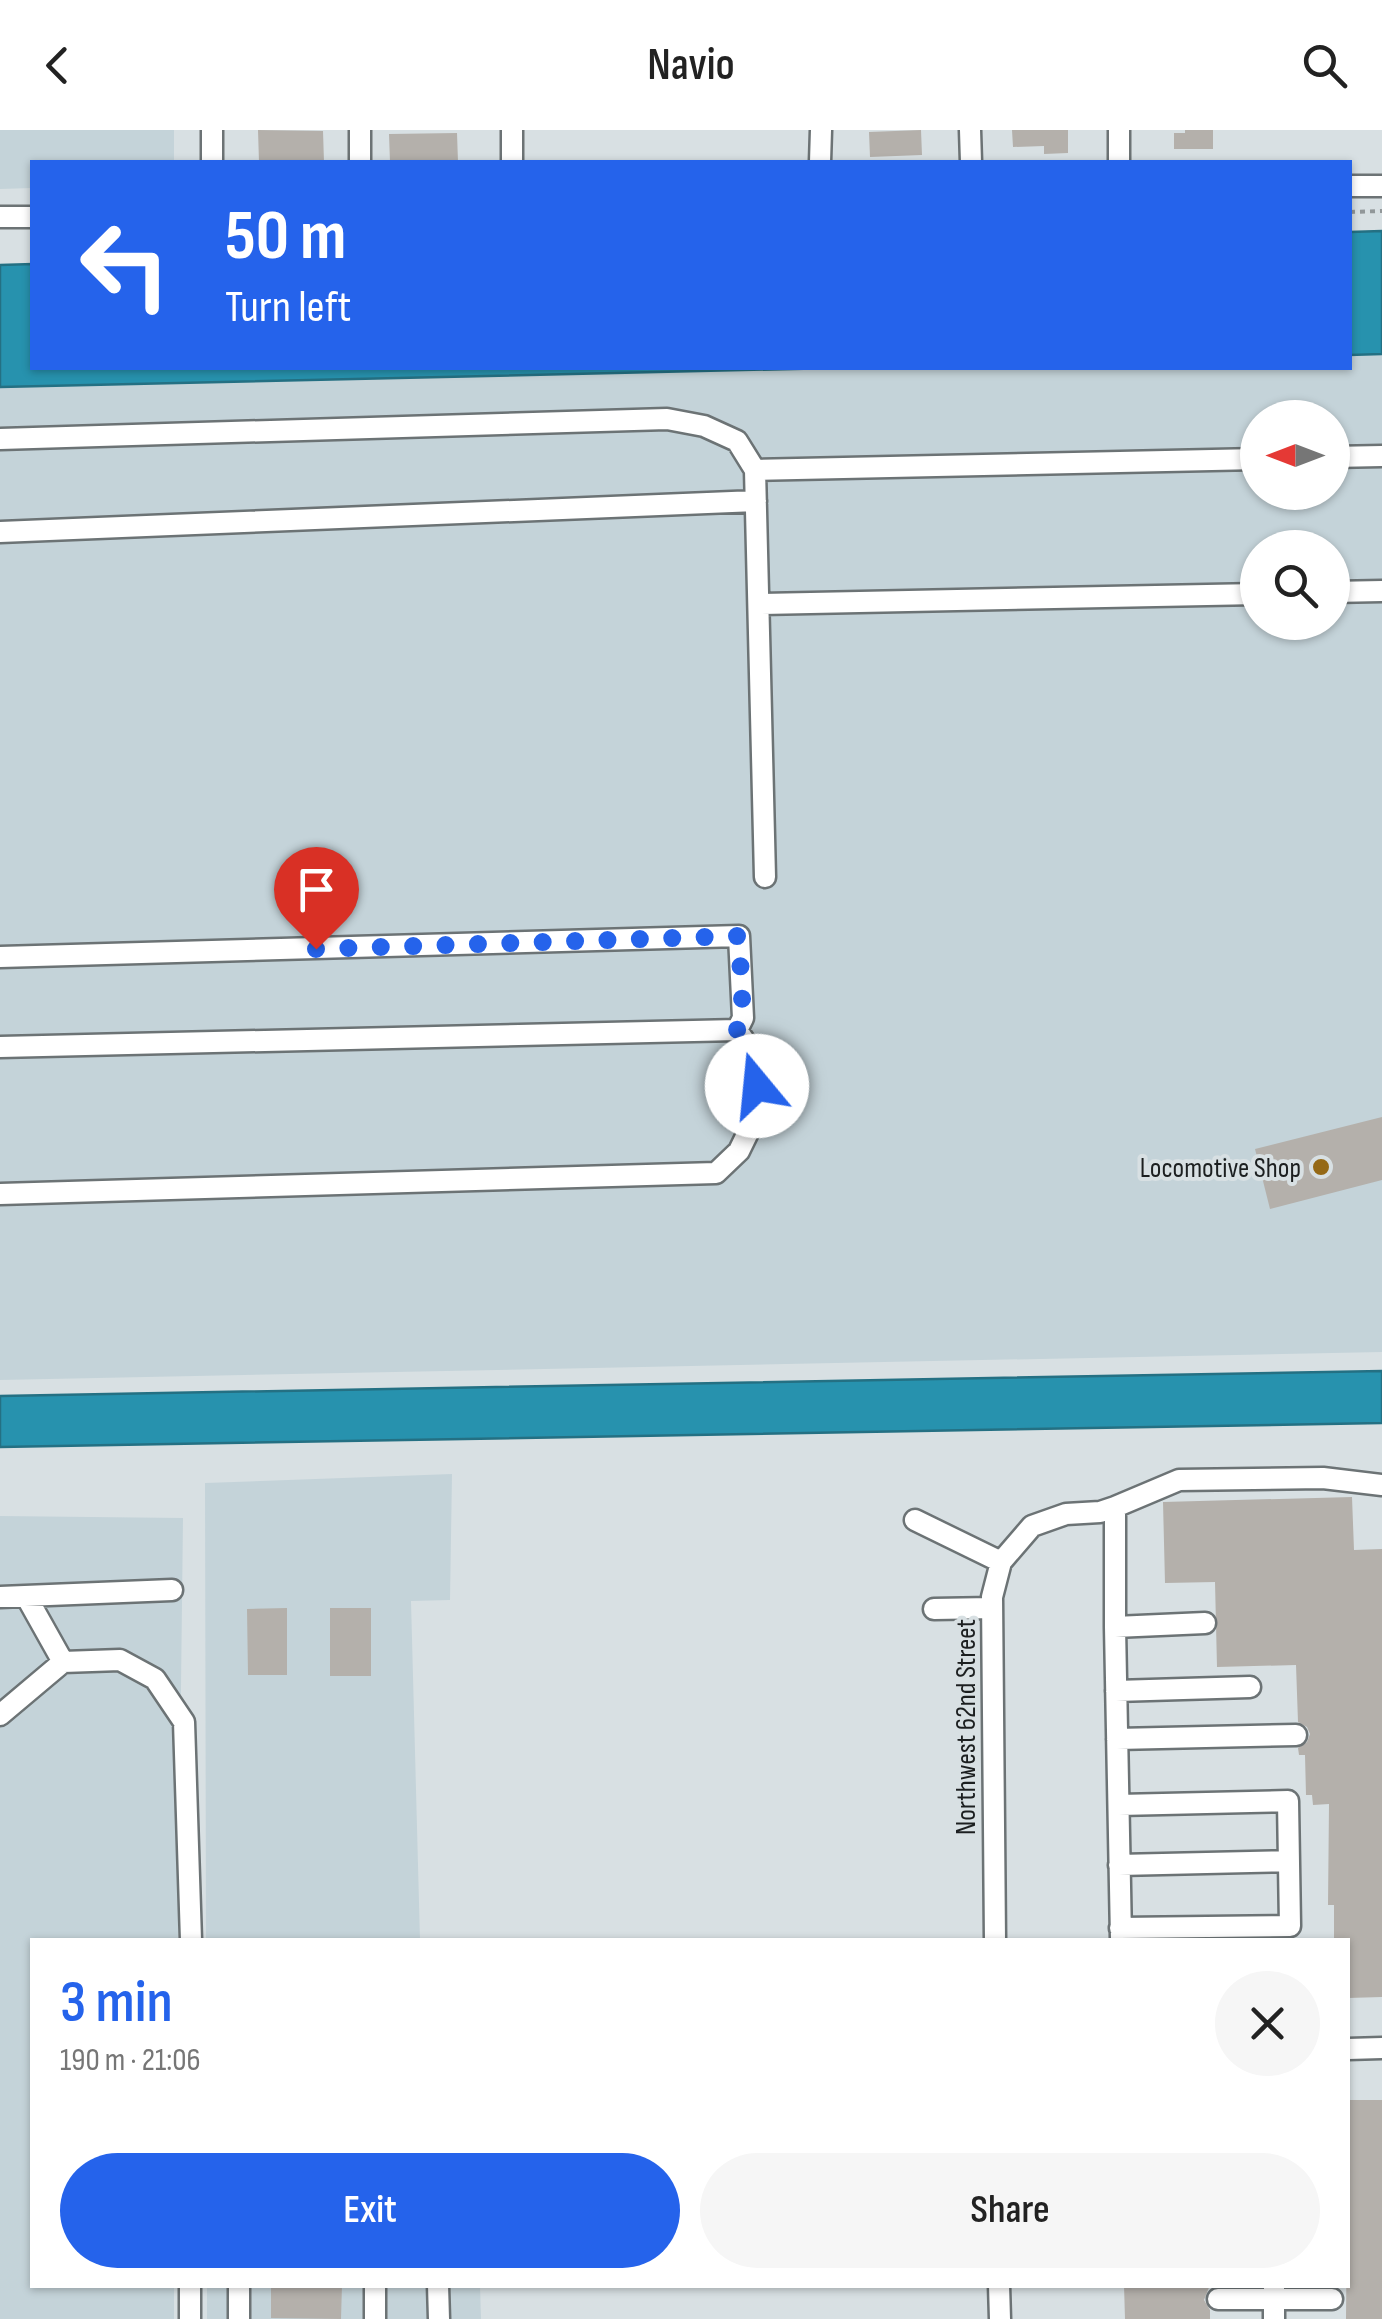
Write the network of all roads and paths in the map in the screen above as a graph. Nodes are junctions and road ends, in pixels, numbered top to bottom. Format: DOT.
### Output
graph roads {
  1 [pos="212,130"];
  2 [pos="360,130"];
  3 [pos="512,130"];
  4 [pos="821,130"];
  5 [pos="970,130"];
  6 [pos="1119,130"];
  7 [pos="212,160"];
  8 [pos="360,160"];
  9 [pos="512,160"];
  10 [pos="820,160"];
  11 [pos="970,160"];
  12 [pos="1119,160"];
  13 [pos="1352,186"];
  14 [pos="1382,186"];
  15 [pos="1382,211"];
  16 [pos="1352,212"];
  17 [pos="0,217"];
  18 [pos="30,217"];
  19 [pos="0,439"];
  20 [pos="1382,456"];
  21 [pos="1350,457"];
  22 [pos="1240,458"];
  23 [pos="755,470"];
  24 [pos="756,501"];
  25 [pos="0,532"];
  26 [pos="1382,591"];
  27 [pos="1350,592"];
  28 [pos="1240,594"];
  29 [pos="760,604"];
  30 [pos="765,877"];
  31 [pos="0,957"];
  32 [pos="737,1030"];
  33 [pos="0,1046"];
  34 [pos="0,1194"];
  35 [pos="1382,1485"];
  36 [pos="1115,1507"];
  37 [pos="915,1520"];
  38 [pos="1000,1562"];
  39 [pos="172,1590"];
  40 [pos="26,1596"];
  41 [pos="0,1597"];
  42 [pos="992,1608"];
  43 [pos="934,1609"];
  44 [pos="1205,1624"];
  45 [pos="1115,1627"];
  46 [pos="63,1662"];
  47 [pos="1250,1688"];
  48 [pos="1116,1691"];
  49 [pos="0,1715"];
  50 [pos="1296,1735"];
  51 [pos="1117,1739"];
  52 [pos="1119,1804"];
  53 [pos="1288,1860"];
  54 [pos="1119,1864"];
  55 [pos="1120,1934"];
  56 [pos="191,1938"];
  57 [pos="994,1938"];
  58 [pos="1382,2048"];
  59 [pos="1350,2049"];
  60 [pos="190,2288"];
  61 [pos="239,2288"];
  62 [pos="376,2288"];
  63 [pos="438,2288"];
  64 [pos="999,2288"];
  65 [pos="1218,2299"];
  66 [pos="1332,2299"];
  67 [pos="1274,2301"];
  68 [pos="190,2319"];
  69 [pos="239,2319"];
  70 [pos="375,2319"];
  71 [pos="439,2319"];
  72 [pos="1000,2319"];
  1 -- 7 [label="street"];
  2 -- 8 [label="street"];
  3 -- 9 [label="street"];
  4 -- 10 [label="street"];
  5 -- 11 [label="street"];
  6 -- 12 [label="street"];
  13 -- 14 [label="street"];
  15 -- 16 [label="path"];
  17 -- 18 [label="street"];
  19 -- 23 [label="street"];
  20 -- 21 [label="street"];
  22 -- 23 [label="street"];
  23 -- 24 [label="street"];
  24 -- 25 [label="street"];
  24 -- 29 [label="street"];
  26 -- 27 [label="street"];
  28 -- 29 [label="street"];
  29 -- 30 [label="street"];
  31 -- 32 [label="street"];
  32 -- 33 [label="street"];
  32 -- 34 [label="street"];
  35 -- 36 [label="street"];
  36 -- 38 [label="street"];
  36 -- 45 [label="street"];
  37 -- 38 [label="street"];
  38 -- 42 [label="street, Northwest 62nd Street"];
  39 -- 40 [label="street"];
  40 -- 41 [label="street"];
  40 -- 46 [label="street"];
  42 -- 43 [label="street"];
  42 -- 57 [label="street, Northwest 62nd Street"];
  44 -- 45 [label="street"];
  45 -- 48 [label="street"];
  46 -- 49 [label="street"];
  46 -- 56 [label="street"];
  47 -- 48 [label="street"];
  48 -- 51 [label="street"];
  50 -- 51 [label="street"];
  51 -- 52 [label="street"];
  52 -- 53 [label="street"];
  52 -- 54 [label="street"];
  53 -- 54 [label="street"];
  53 -- 55 [label="street"];
  54 -- 55 [label="street"];
  58 -- 59 [label="street"];
  60 -- 68 [label="street"];
  61 -- 69 [label="street"];
  62 -- 70 [label="street"];
  63 -- 71 [label="street"];
  64 -- 72 [label="street"];
  65 -- 67 [label="street"];
  66 -- 67 [label="street"];
}
